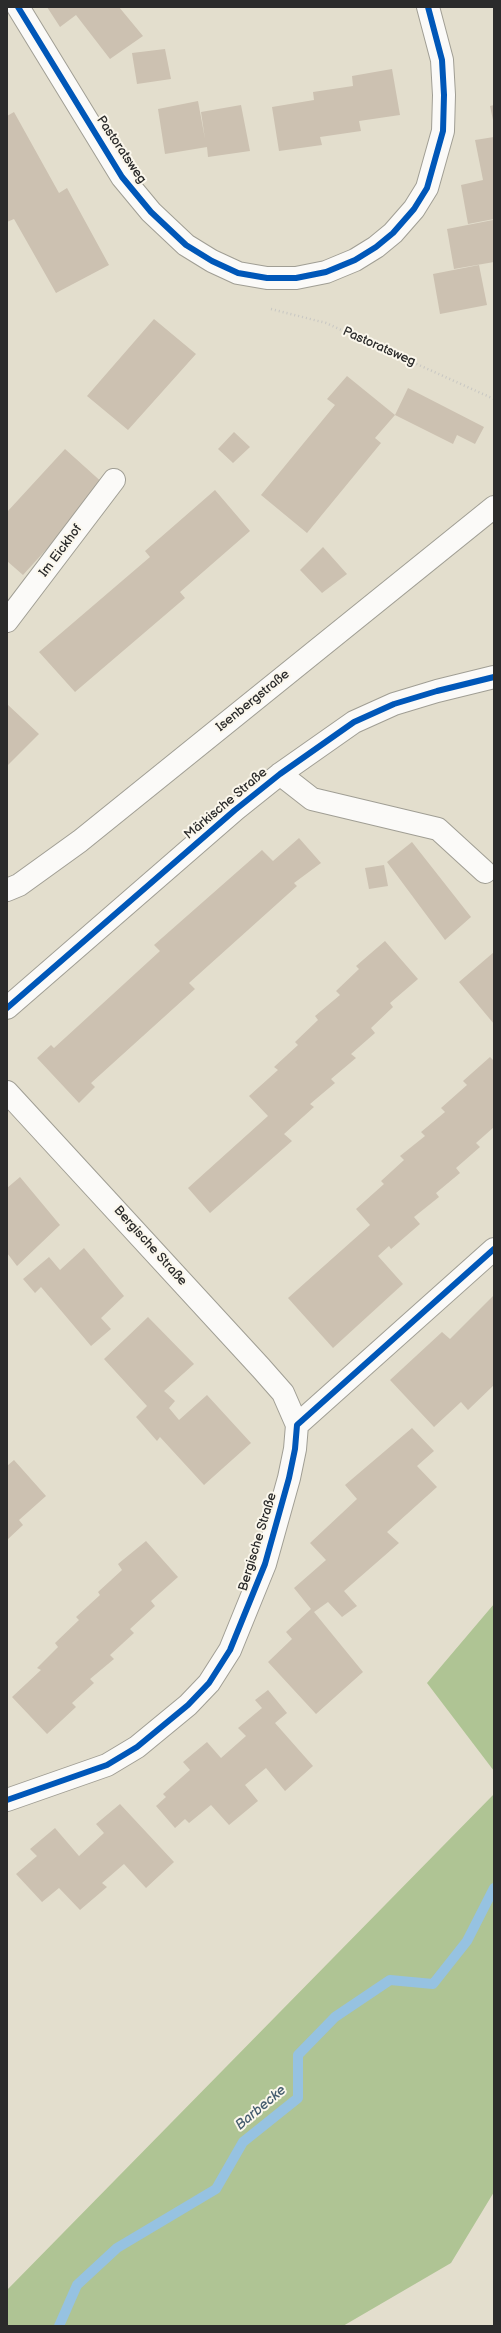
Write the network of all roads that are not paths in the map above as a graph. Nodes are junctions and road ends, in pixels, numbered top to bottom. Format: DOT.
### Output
graph roads {
  1 [pos="18,7"];
  2 [pos="428,7"];
  3 [pos="114,480"];
  4 [pos="494,507"];
  5 [pos="7,621"];
  6 [pos="494,678"];
  7 [pos="280,774"];
  8 [pos="485,872"];
  9 [pos="7,890"];
  10 [pos="7,1008"];
  11 [pos="7,1092"];
  12 [pos="494,1250"];
  13 [pos="297,1425"];
  14 [pos="7,1800"];
  1 -- 2 [label="street, Pastoratsweg"];
  3 -- 5 [label="street, Im Eickhof"];
  4 -- 9 [label="street, Isenbergstraße"];
  6 -- 7 [label="street, Märkische Straße"];
  7 -- 8 [label="street, Märkische Straße"];
  7 -- 10 [label="street, Märkische Straße"];
  11 -- 13 [label="street, Bergische Straße"];
  12 -- 13 [label="street"];
  13 -- 14 [label="street, Bergische Straße"];
}
